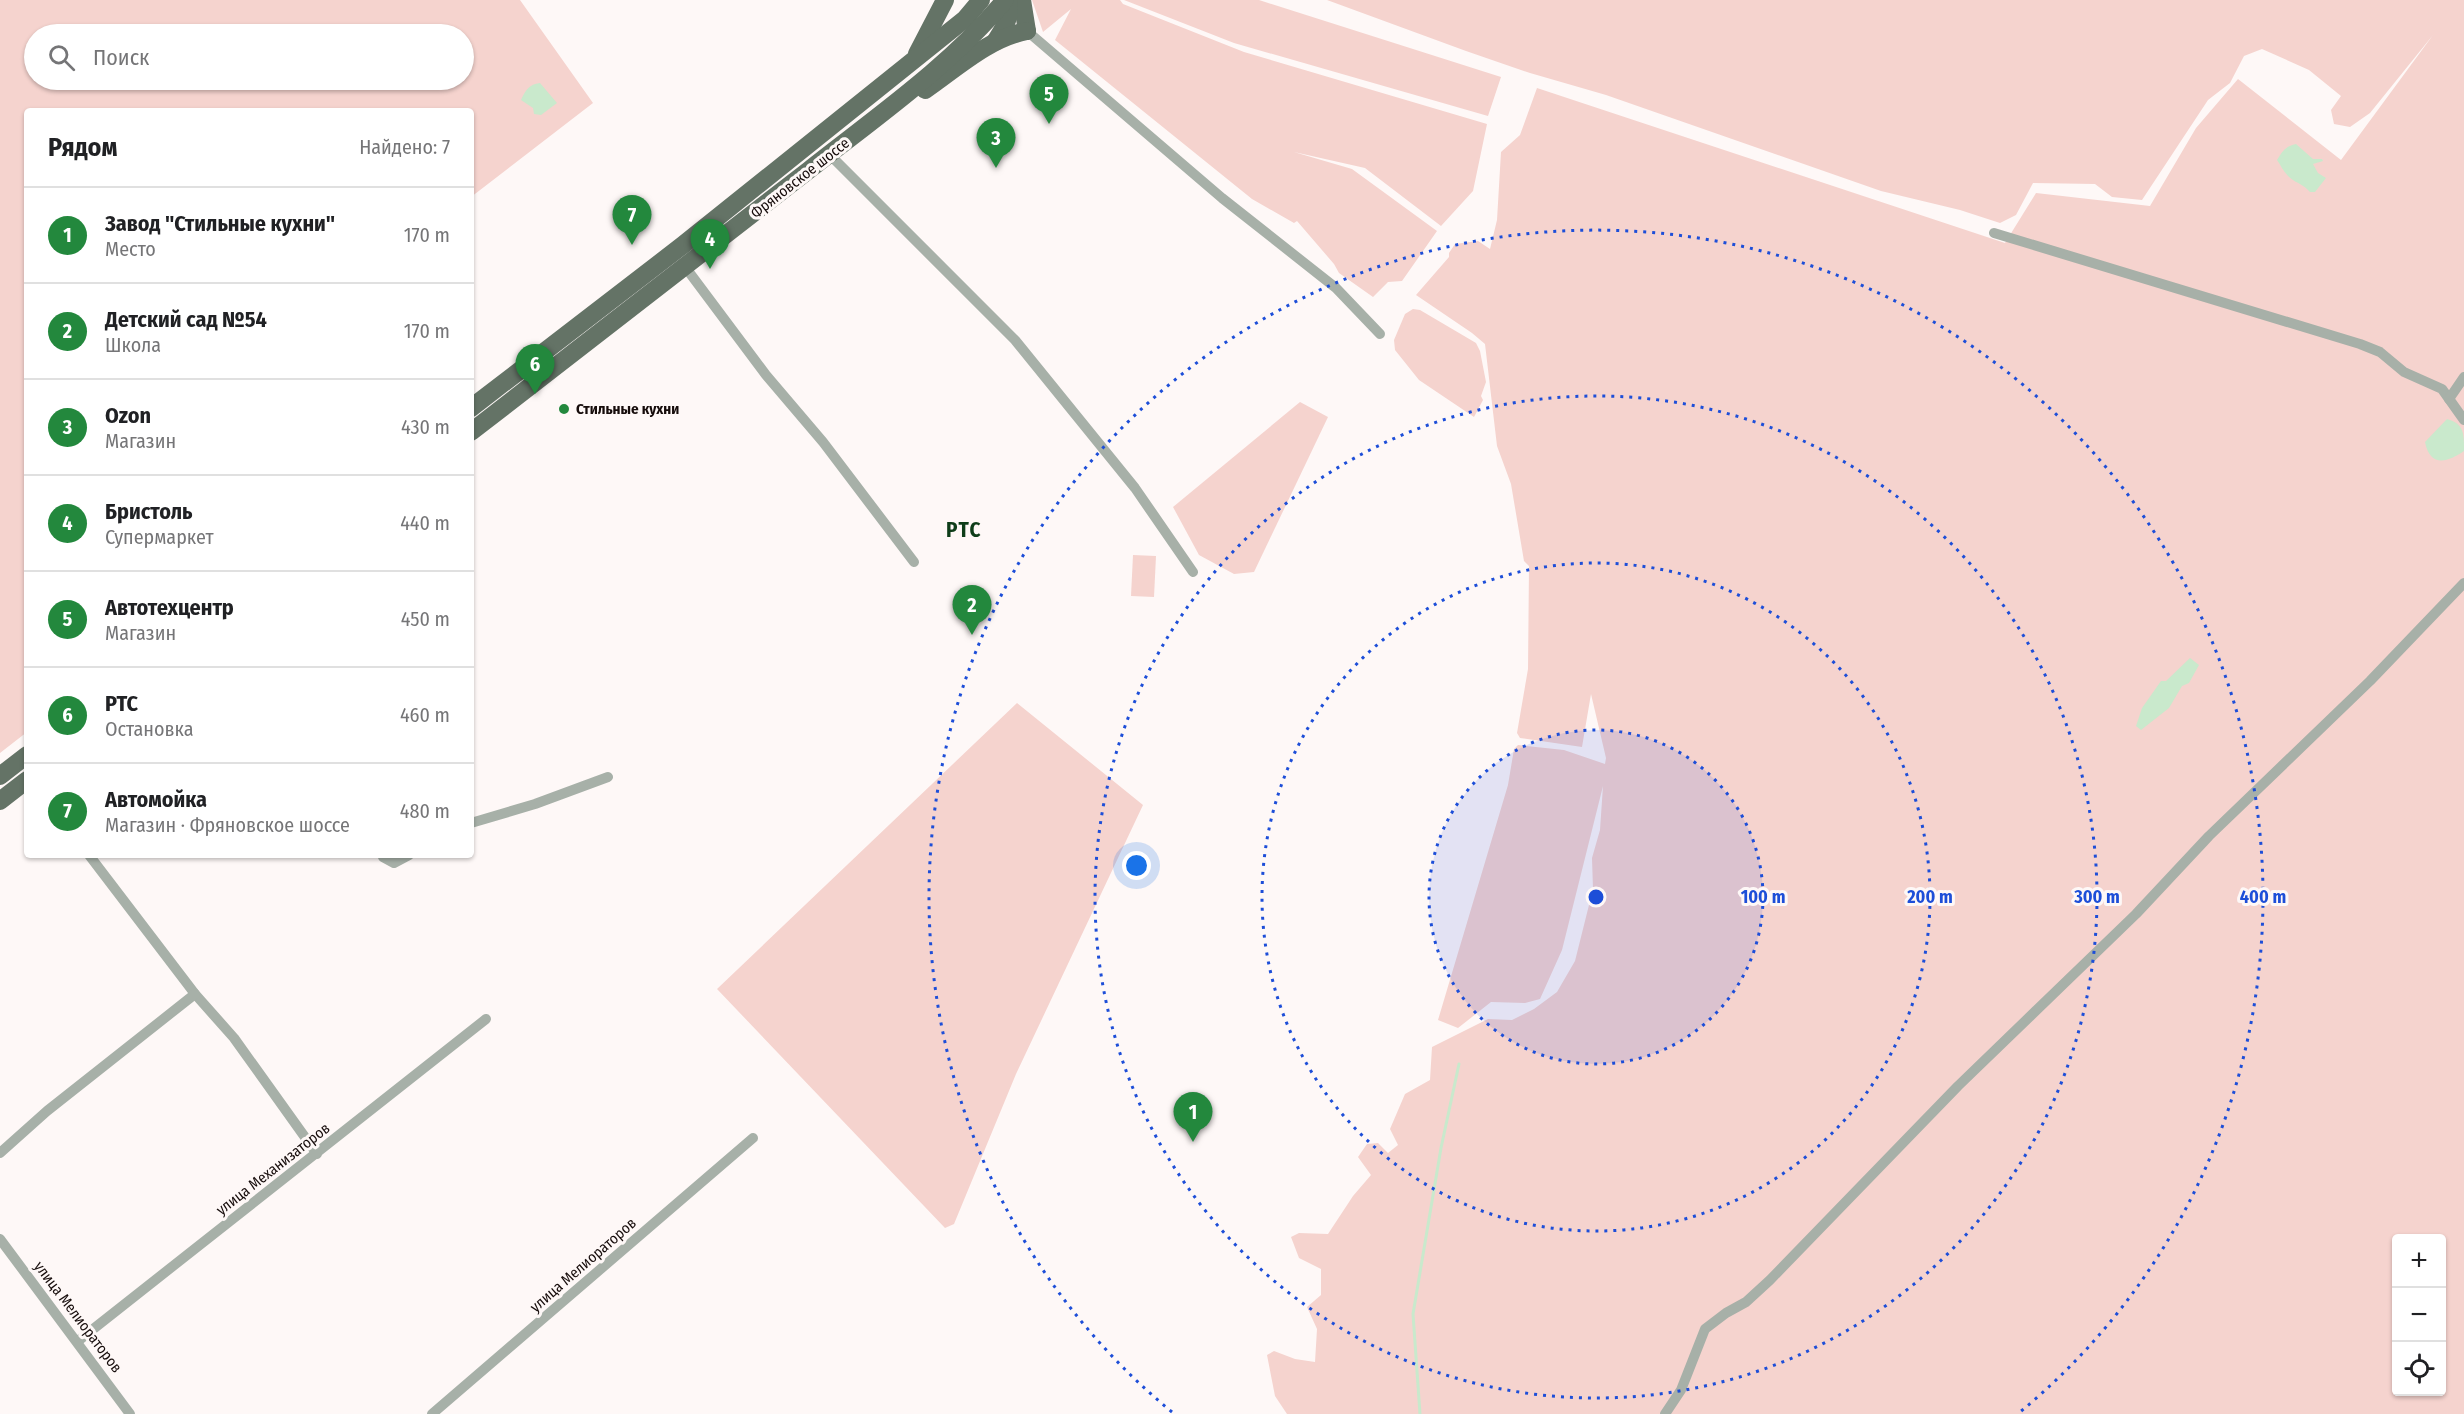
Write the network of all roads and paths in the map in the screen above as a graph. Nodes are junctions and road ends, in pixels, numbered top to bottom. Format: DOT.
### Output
graph roads {
  1 [pos="945,0"];
  2 [pos="981,0"];
  3 [pos="1007,0"];
  4 [pos="1022,0"];
  5 [pos="1027,31"];
  6 [pos="995,42"];
  7 [pos="914,60"];
  8 [pos="879,116"];
  9 [pos="829,154"];
  10 [pos="1994,233"];
  11 [pos="686,268"];
  12 [pos="1380,334"];
  13 [pos="2464,377"];
  14 [pos="2449,399"];
  15 [pos="474,406"];
  16 [pos="2464,420"];
  17 [pos="474,430"];
  18 [pos="914,562"];
  19 [pos="1193,572"];
  20 [pos="2464,583"];
  21 [pos="24,757"];
  22 [pos="0,776"];
  23 [pos="608,777"];
  24 [pos="24,782"];
  25 [pos="0,801"];
  26 [pos="474,822"];
  27 [pos="90,858"];
  28 [pos="386,858"];
  29 [pos="403,858"];
  30 [pos="195,994"];
  31 [pos="486,1019"];
  32 [pos="753,1138"];
  33 [pos="0,1153"];
  34 [pos="316,1154"];
  35 [pos="0,1239"];
  36 [pos="78,1341"];
  37 [pos="130,1414"];
  38 [pos="432,1414"];
  39 [pos="1665,1414"];
  1 -- 7 [label="main road"];
  2 -- 7 [label="main road, Фряновское шоссе"];
  3 -- 5 [label="main road"];
  3 -- 6 [label="main road"];
  3 -- 8 [label="main road, Фряновское шоссе"];
  4 -- 5 [label="main road"];
  5 -- 6 [label="main road"];
  5 -- 12 [label="street"];
  6 -- 8 [label="main road"];
  7 -- 15 [label="main road, Фряновское шоссе"];
  8 -- 9 [label="main road, Фряновское шоссе"];
  9 -- 11 [label="main road, Фряновское шоссе"];
  9 -- 19 [label="street"];
  10 -- 14 [label="street"];
  11 -- 17 [label="main road, Фряновское шоссе"];
  11 -- 18 [label="street"];
  13 -- 14 [label="street"];
  14 -- 16 [label="street"];
  20 -- 39 [label="street"];
  21 -- 22 [label="main road"];
  23 -- 26 [label="street"];
  24 -- 25 [label="main road"];
  27 -- 30 [label="street"];
  28 -- 29 [label="street"];
  30 -- 33 [label="street"];
  30 -- 34 [label="street"];
  31 -- 34 [label="street, улица Механизаторов"];
  32 -- 38 [label="street, улица Мелиораторов"];
  34 -- 36 [label="street, улица Механизаторов"];
  35 -- 36 [label="street, улица Мелиораторов"];
  36 -- 37 [label="street, улица Мелиораторов"];
}
